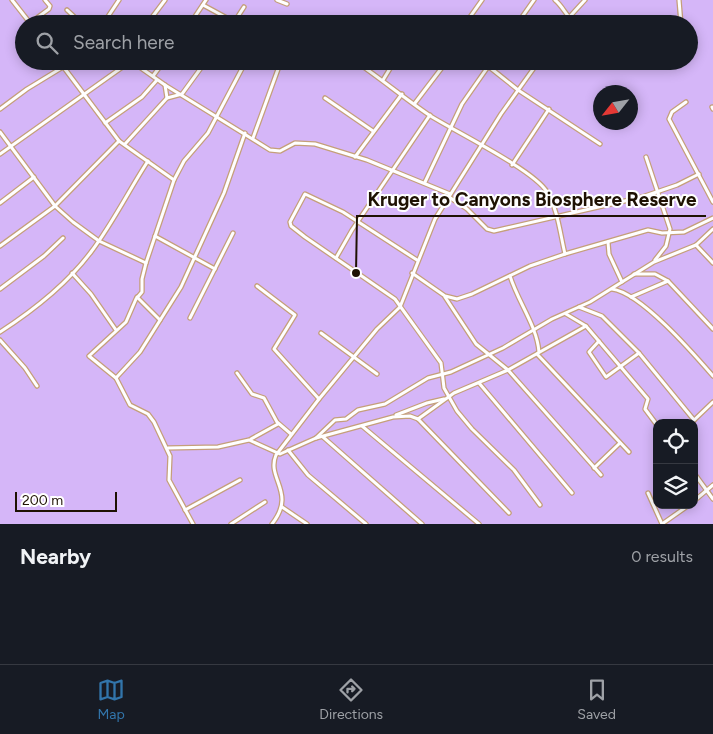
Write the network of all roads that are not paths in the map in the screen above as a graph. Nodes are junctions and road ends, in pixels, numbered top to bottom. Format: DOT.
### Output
graph roads {
  1 [pos="12,0"];
  2 [pos="45,0"];
  3 [pos="118,0"];
  4 [pos="165,0"];
  5 [pos="277,0"];
  6 [pos="482,0"];
  7 [pos="534,0"];
  8 [pos="556,0"];
  9 [pos="586,0"];
  10 [pos="679,0"];
  11 [pos="204,2"];
  12 [pos="287,4"];
  13 [pos="244,7"];
  14 [pos="67,10"];
  15 [pos="24,15"];
  16 [pos="41,15"];
  17 [pos="72,15"];
  18 [pos="109,15"];
  19 [pos="154,15"];
  20 [pos="196,15"];
  21 [pos="223,15"];
  22 [pos="240,15"];
  23 [pos="471,15"];
  24 [pos="523,15"];
  25 [pos="568,15"];
  26 [pos="569,15"];
  27 [pos="680,15"];
  28 [pos="59,70"];
  29 [pos="66,70"];
  30 [pos="119,70"];
  31 [pos="144,70"];
  32 [pos="157,70"];
  33 [pos="199,70"];
  34 [pos="242,70"];
  35 [pos="278,70"];
  36 [pos="368,70"];
  37 [pos="389,70"];
  38 [pos="440,70"];
  39 [pos="486,70"];
  40 [pos="490,70"];
  41 [pos="532,70"];
  42 [pos="153,76"];
  43 [pos="157,80"];
  44 [pos="383,80"];
  45 [pos="165,85"];
  46 [pos="518,90"];
  47 [pos="182,94"];
  48 [pos="402,94"];
  49 [pos="85,95"];
  50 [pos="167,98"];
  51 [pos="325,98"];
  52 [pos="686,102"];
  53 [pos="415,104"];
  54 [pos="0,109"];
  55 [pos="549,109"];
  56 [pos="430,115"];
  57 [pos="218,117"];
  58 [pos="105,123"];
  59 [pos="452,127"];
  60 [pos="373,131"];
  61 [pos="0,132"];
  62 [pos="245,133"];
  63 [pos="253,138"];
  64 [pos="119,141"];
  65 [pos="125,144"];
  66 [pos="600,144"];
  67 [pos="481,145"];
  68 [pos="10,146"];
  69 [pos="0,154"];
  70 [pos="355,157"];
  71 [pos="646,157"];
  72 [pos="148,161"];
  73 [pos="512,165"];
  74 [pos="392,171"];
  75 [pos="699,174"];
  76 [pos="34,177"];
  77 [pos="174,180"];
  78 [pos="425,182"];
  79 [pos="659,192"];
  80 [pos="450,196"];
  81 [pos="713,202"];
  82 [pos="0,203"];
  83 [pos="55,206"];
  84 [pos="557,216"];
  85 [pos="713,218"];
  86 [pos="358,222"];
  87 [pos="713,229"];
  88 [pos="233,233"];
  89 [pos="670,233"];
  90 [pos="155,236"];
  91 [pos="63,238"];
  92 [pos="99,241"];
  93 [pos="608,242"];
  94 [pos="696,245"];
  95 [pos="0,246"];
  96 [pos="564,254"];
  97 [pos="336,258"];
  98 [pos="194,259"];
  99 [pos="417,260"];
  100 [pos="712,260"];
  101 [pos="146,262"];
  102 [pos="654,262"];
  103 [pos="215,269"];
  104 [pos="72,273"];
  105 [pos="412,273"];
  106 [pos="634,274"];
  107 [pos="510,276"];
  108 [pos="668,281"];
  109 [pos="622,282"];
  110 [pos="256,286"];
  111 [pos="0,289"];
  112 [pos="611,289"];
  113 [pos="445,296"];
  114 [pos="631,296"];
  115 [pos="138,297"];
  116 [pos="400,307"];
  117 [pos="578,307"];
  118 [pos="565,313"];
  119 [pos="190,318"];
  120 [pos="160,320"];
  121 [pos="586,326"];
  122 [pos="534,329"];
  123 [pos="713,329"];
  124 [pos="116,330"];
  125 [pos="0,332"];
  126 [pos="321,333"];
  127 [pos="0,340"];
  128 [pos="599,341"];
  129 [pos="538,353"];
  130 [pos="639,353"];
  131 [pos="489,354"];
  132 [pos="355,357"];
  133 [pos="622,366"];
  134 [pos="508,370"];
  135 [pos="237,373"];
  136 [pos="377,374"];
  137 [pos="442,375"];
  138 [pos="713,376"];
  139 [pos="116,378"];
  140 [pos="479,382"];
  141 [pos="37,386"];
  142 [pos="446,398"];
  143 [pos="318,399"];
  144 [pos="713,402"];
  145 [pos="393,416"];
  146 [pos="418,419"];
  147 [pos="690,419"];
  148 [pos="695,419"];
  149 [pos="653,420"];
  150 [pos="278,424"];
  151 [pos="362,426"];
  152 [pos="290,434"];
  153 [pos="323,437"];
  154 [pos="316,438"];
  155 [pos="249,440"];
  156 [pos="620,443"];
  157 [pos="168,448"];
  158 [pos="288,450"];
  159 [pos="629,452"];
  160 [pos="276,454"];
  161 [pos="594,468"];
  162 [pos="600,475"];
  163 [pos="698,479"];
  164 [pos="240,480"];
  165 [pos="713,485"];
  166 [pos="706,491"];
  167 [pos="572,493"];
  168 [pos="648,493"];
  169 [pos="698,498"];
  170 [pos="713,499"];
  171 [pos="265,502"];
  172 [pos="540,505"];
  173 [pos="282,507"];
  174 [pos="683,509"];
  175 [pos="185,510"];
  176 [pos="509,513"];
  177 [pos="193,524"];
  178 [pos="231,524"];
  179 [pos="272,524"];
  180 [pos="307,524"];
  181 [pos="366,524"];
  182 [pos="422,524"];
  183 [pos="479,524"];
  184 [pos="662,524"];
  1 -- 15 [label="street"];
  2 -- 16 [label="street"];
  3 -- 18 [label="street"];
  4 -- 19 [label="street"];
  5 -- 12 [label="street"];
  6 -- 23 [label="street"];
  7 -- 24 [label="street"];
  8 -- 25 [label="street"];
  9 -- 26 [label="street"];
  10 -- 27 [label="street"];
  11 -- 20 [label="street"];
  11 -- 21 [label="street"];
  13 -- 22 [label="street"];
  14 -- 17 [label="street"];
  28 -- 54 [label="street"];
  29 -- 49 [label="street"];
  30 -- 49 [label="street"];
  31 -- 42 [label="street"];
  32 -- 42 [label="street"];
  33 -- 47 [label="street"];
  34 -- 57 [label="street"];
  35 -- 63 [label="street"];
  36 -- 44 [label="street"];
  37 -- 44 [label="street"];
  38 -- 53 [label="street"];
  39 -- 59 [label="street"];
  40 -- 46 [label="street"];
  41 -- 46 [label="street"];
  42 -- 43 [label="street"];
  43 -- 45 [label="street"];
  43 -- 58 [label="street"];
  44 -- 48 [label="street"];
  45 -- 47 [label="street"];
  45 -- 50 [label="street"];
  46 -- 55 [label="street"];
  46 -- 67 [label="street"];
  47 -- 50 [label="street"];
  47 -- 57 [label="street"];
  48 -- 53 [label="street"];
  48 -- 60 [label="street"];
  49 -- 58 [label="street"];
  49 -- 68 [label="street"];
  50 -- 65 [label="street"];
  51 -- 60 [label="street"];
  52 -- 75 [label="street"];
  53 -- 56 [label="street"];
  55 -- 66 [label="street"];
  55 -- 73 [label="street"];
  56 -- 59 [label="street"];
  56 -- 74 [label="street"];
  57 -- 62 [label="street"];
  57 -- 77 [label="street"];
  58 -- 64 [label="street"];
  59 -- 67 [label="street"];
  59 -- 78 [label="street"];
  60 -- 70 [label="street"];
  61 -- 68 [label="street"];
  62 -- 63 [label="street"];
  62 -- 98 [label="street"];
  63 -- 70 [label="street"];
  64 -- 65 [label="street"];
  64 -- 83 [label="street"];
  65 -- 72 [label="street"];
  67 -- 73 [label="street"];
  67 -- 80 [label="street"];
  68 -- 69 [label="street"];
  68 -- 76 [label="street"];
  70 -- 74 [label="street"];
  71 -- 79 [label="street"];
  72 -- 77 [label="street"];
  72 -- 92 [label="street"];
  73 -- 84 [label="street"];
  74 -- 78 [label="street"];
  74 -- 86 [label="street"];
  75 -- 79 [label="street"];
  75 -- 81 [label="street"];
  76 -- 82 [label="street"];
  76 -- 83 [label="street"];
  77 -- 90 [label="street"];
  78 -- 80 [label="street"];
  79 -- 84 [label="street"];
  79 -- 89 [label="street"];
  80 -- 84 [label="street"];
  80 -- 99 [label="street"];
  83 -- 92 [label="street"];
  83 -- 95 [label="street"];
  84 -- 96 [label="street"];
  85 -- 89 [label="street"];
  86 -- 97 [label="street"];
  86 -- 97 [label="street"];
  86 -- 99 [label="street"];
  87 -- 94 [label="street"];
  88 -- 103 [label="street"];
  89 -- 93 [label="street"];
  89 -- 102 [label="street"];
  90 -- 98 [label="street"];
  90 -- 101 [label="street"];
  91 -- 111 [label="street"];
  92 -- 101 [label="street"];
  92 -- 104 [label="street"];
  93 -- 96 [label="street"];
  93 -- 109 [label="street"];
  94 -- 100 [label="street"];
  94 -- 102 [label="street"];
  96 -- 107 [label="street"];
  97 -- 116 [label="street"];
  98 -- 103 [label="street"];
  98 -- 120 [label="street"];
  99 -- 105 [label="street"];
  101 -- 115 [label="street"];
  102 -- 106 [label="street"];
  103 -- 119 [label="street"];
  104 -- 124 [label="street"];
  104 -- 125 [label="street"];
  105 -- 113 [label="street"];
  105 -- 116 [label="street"];
  106 -- 108 [label="street"];
  106 -- 109 [label="street"];
  107 -- 113 [label="street"];
  107 -- 122 [label="street"];
  108 -- 114 [label="street"];
  108 -- 123 [label="street"];
  109 -- 112 [label="street"];
  110 -- 143 [label="street"];
  112 -- 114 [label="street"];
  112 -- 117 [label="street"];
  113 -- 131 [label="street"];
  114 -- 138 [label="street"];
  115 -- 120 [label="street"];
  115 -- 124 [label="street"];
  116 -- 132 [label="street"];
  116 -- 137 [label="street"];
  117 -- 118 [label="street"];
  117 -- 130 [label="street"];
  118 -- 121 [label="street"];
  118 -- 122 [label="street"];
  120 -- 139 [label="street"];
  121 -- 128 [label="street"];
  121 -- 129 [label="street"];
  122 -- 129 [label="street"];
  122 -- 131 [label="street"];
  124 -- 139 [label="street"];
  126 -- 132 [label="street"];
  127 -- 141 [label="street"];
  128 -- 133 [label="street"];
  128 -- 133 [label="street"];
  129 -- 134 [label="street"];
  129 -- 156 [label="street"];
  130 -- 133 [label="street"];
  130 -- 147 [label="street"];
  131 -- 134 [label="street"];
  131 -- 137 [label="street"];
  132 -- 136 [label="street"];
  132 -- 143 [label="street"];
  133 -- 149 [label="street"];
  134 -- 140 [label="street"];
  134 -- 161 [label="street"];
  135 -- 150 [label="street"];
  137 -- 142 [label="street"];
  137 -- 154 [label="street"];
  139 -- 157 [label="street"];
  140 -- 142 [label="street"];
  140 -- 167 [label="street"];
  142 -- 145 [label="street"];
  142 -- 146 [label="street"];
  142 -- 172 [label="street"];
  143 -- 152 [label="street"];
  144 -- 148 [label="street"];
  145 -- 146 [label="street"];
  145 -- 151 [label="street"];
  146 -- 176 [label="street"];
  150 -- 152 [label="street"];
  150 -- 155 [label="street"];
  151 -- 153 [label="street"];
  151 -- 183 [label="street"];
  152 -- 160 [label="street"];
  153 -- 154 [label="street"];
  153 -- 182 [label="street"];
  154 -- 158 [label="street"];
  155 -- 157 [label="street"];
  155 -- 160 [label="street"];
  156 -- 159 [label="street"];
  156 -- 161 [label="street"];
  157 -- 175 [label="street"];
  158 -- 160 [label="street"];
  158 -- 181 [label="street"];
  160 -- 173 [label="street"];
  161 -- 162 [label="street"];
  163 -- 166 [label="street"];
  164 -- 175 [label="street"];
  165 -- 166 [label="street"];
  166 -- 169 [label="street"];
  166 -- 170 [label="street"];
  168 -- 184 [label="street"];
  171 -- 178 [label="street"];
  173 -- 179 [label="street"];
  173 -- 180 [label="street"];
  174 -- 184 [label="street"];
  175 -- 177 [label="street"];
}
